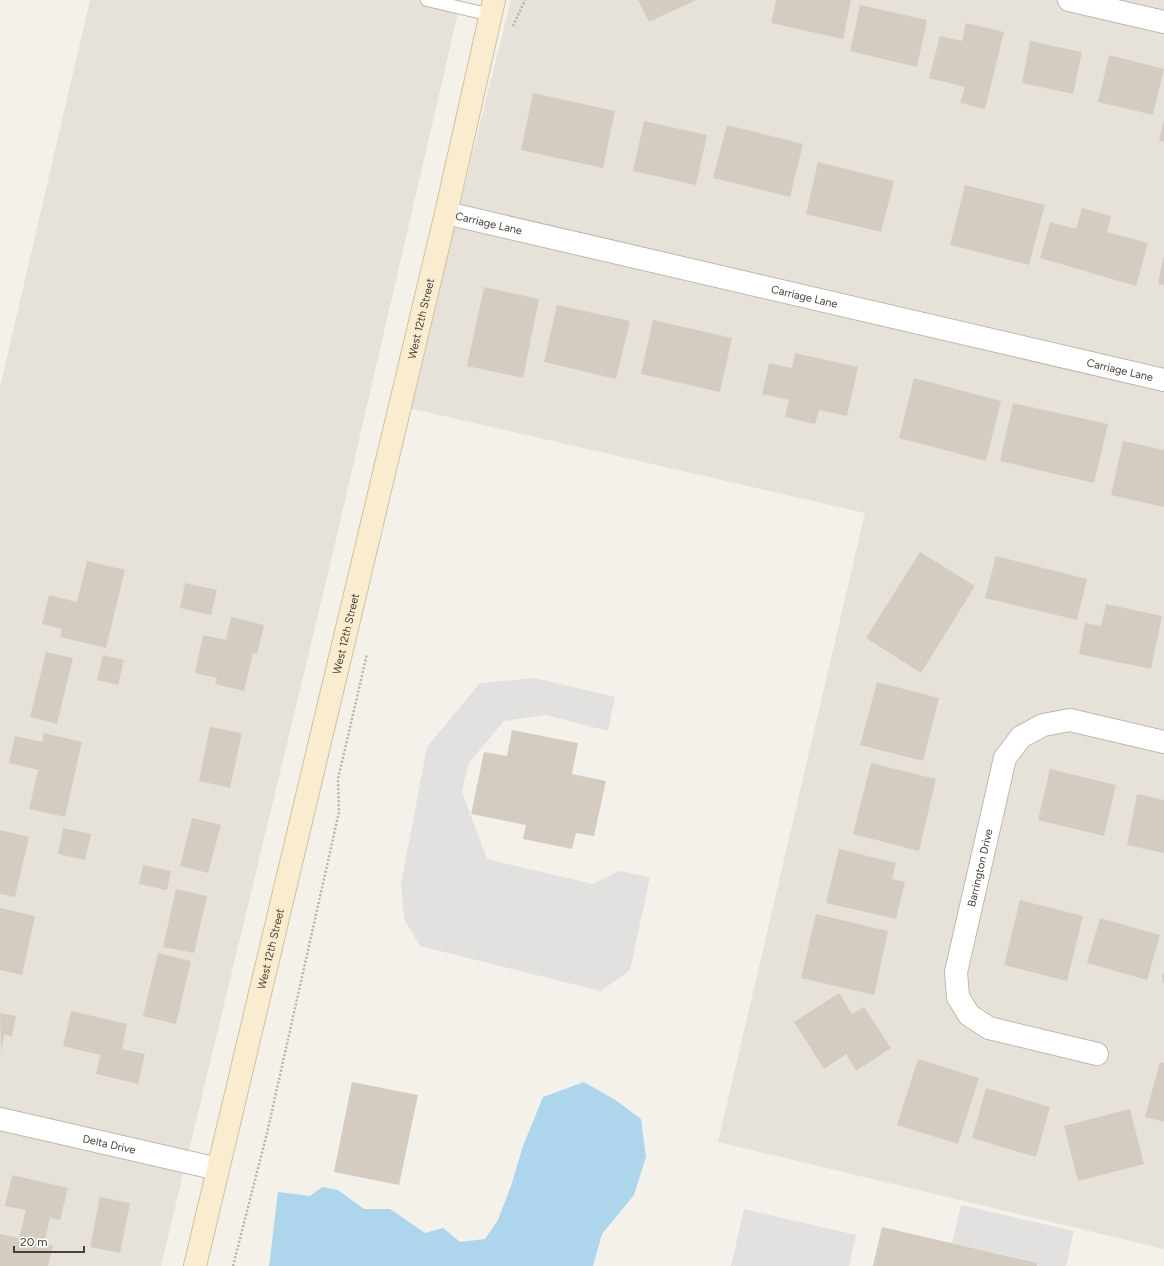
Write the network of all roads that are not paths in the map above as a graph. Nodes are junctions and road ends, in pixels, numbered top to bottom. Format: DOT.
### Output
graph roads {
  1 [pos="427,0"];
  2 [pos="1076,1"];
  3 [pos="492,7"];
  4 [pos="1164,22"];
  5 [pos="446,213"];
  6 [pos="1164,380"];
  7 [pos="1164,742"];
  8 [pos="1097,1054"];
  9 [pos="0,1119"];
  10 [pos="218,1169"];
  11 [pos="196,1266"];
  1 -- 3 [label="lane"];
  2 -- 4 [label="street"];
  3 -- 5 [label="main road, West 12th Street"];
  5 -- 6 [label="street, Carriage Lane"];
  5 -- 10 [label="main road, West 12th Street"];
  7 -- 8 [label="street, Barrington Drive"];
  9 -- 10 [label="street, Delta Drive"];
  10 -- 11 [label="main road, West 12th Street"];
}
